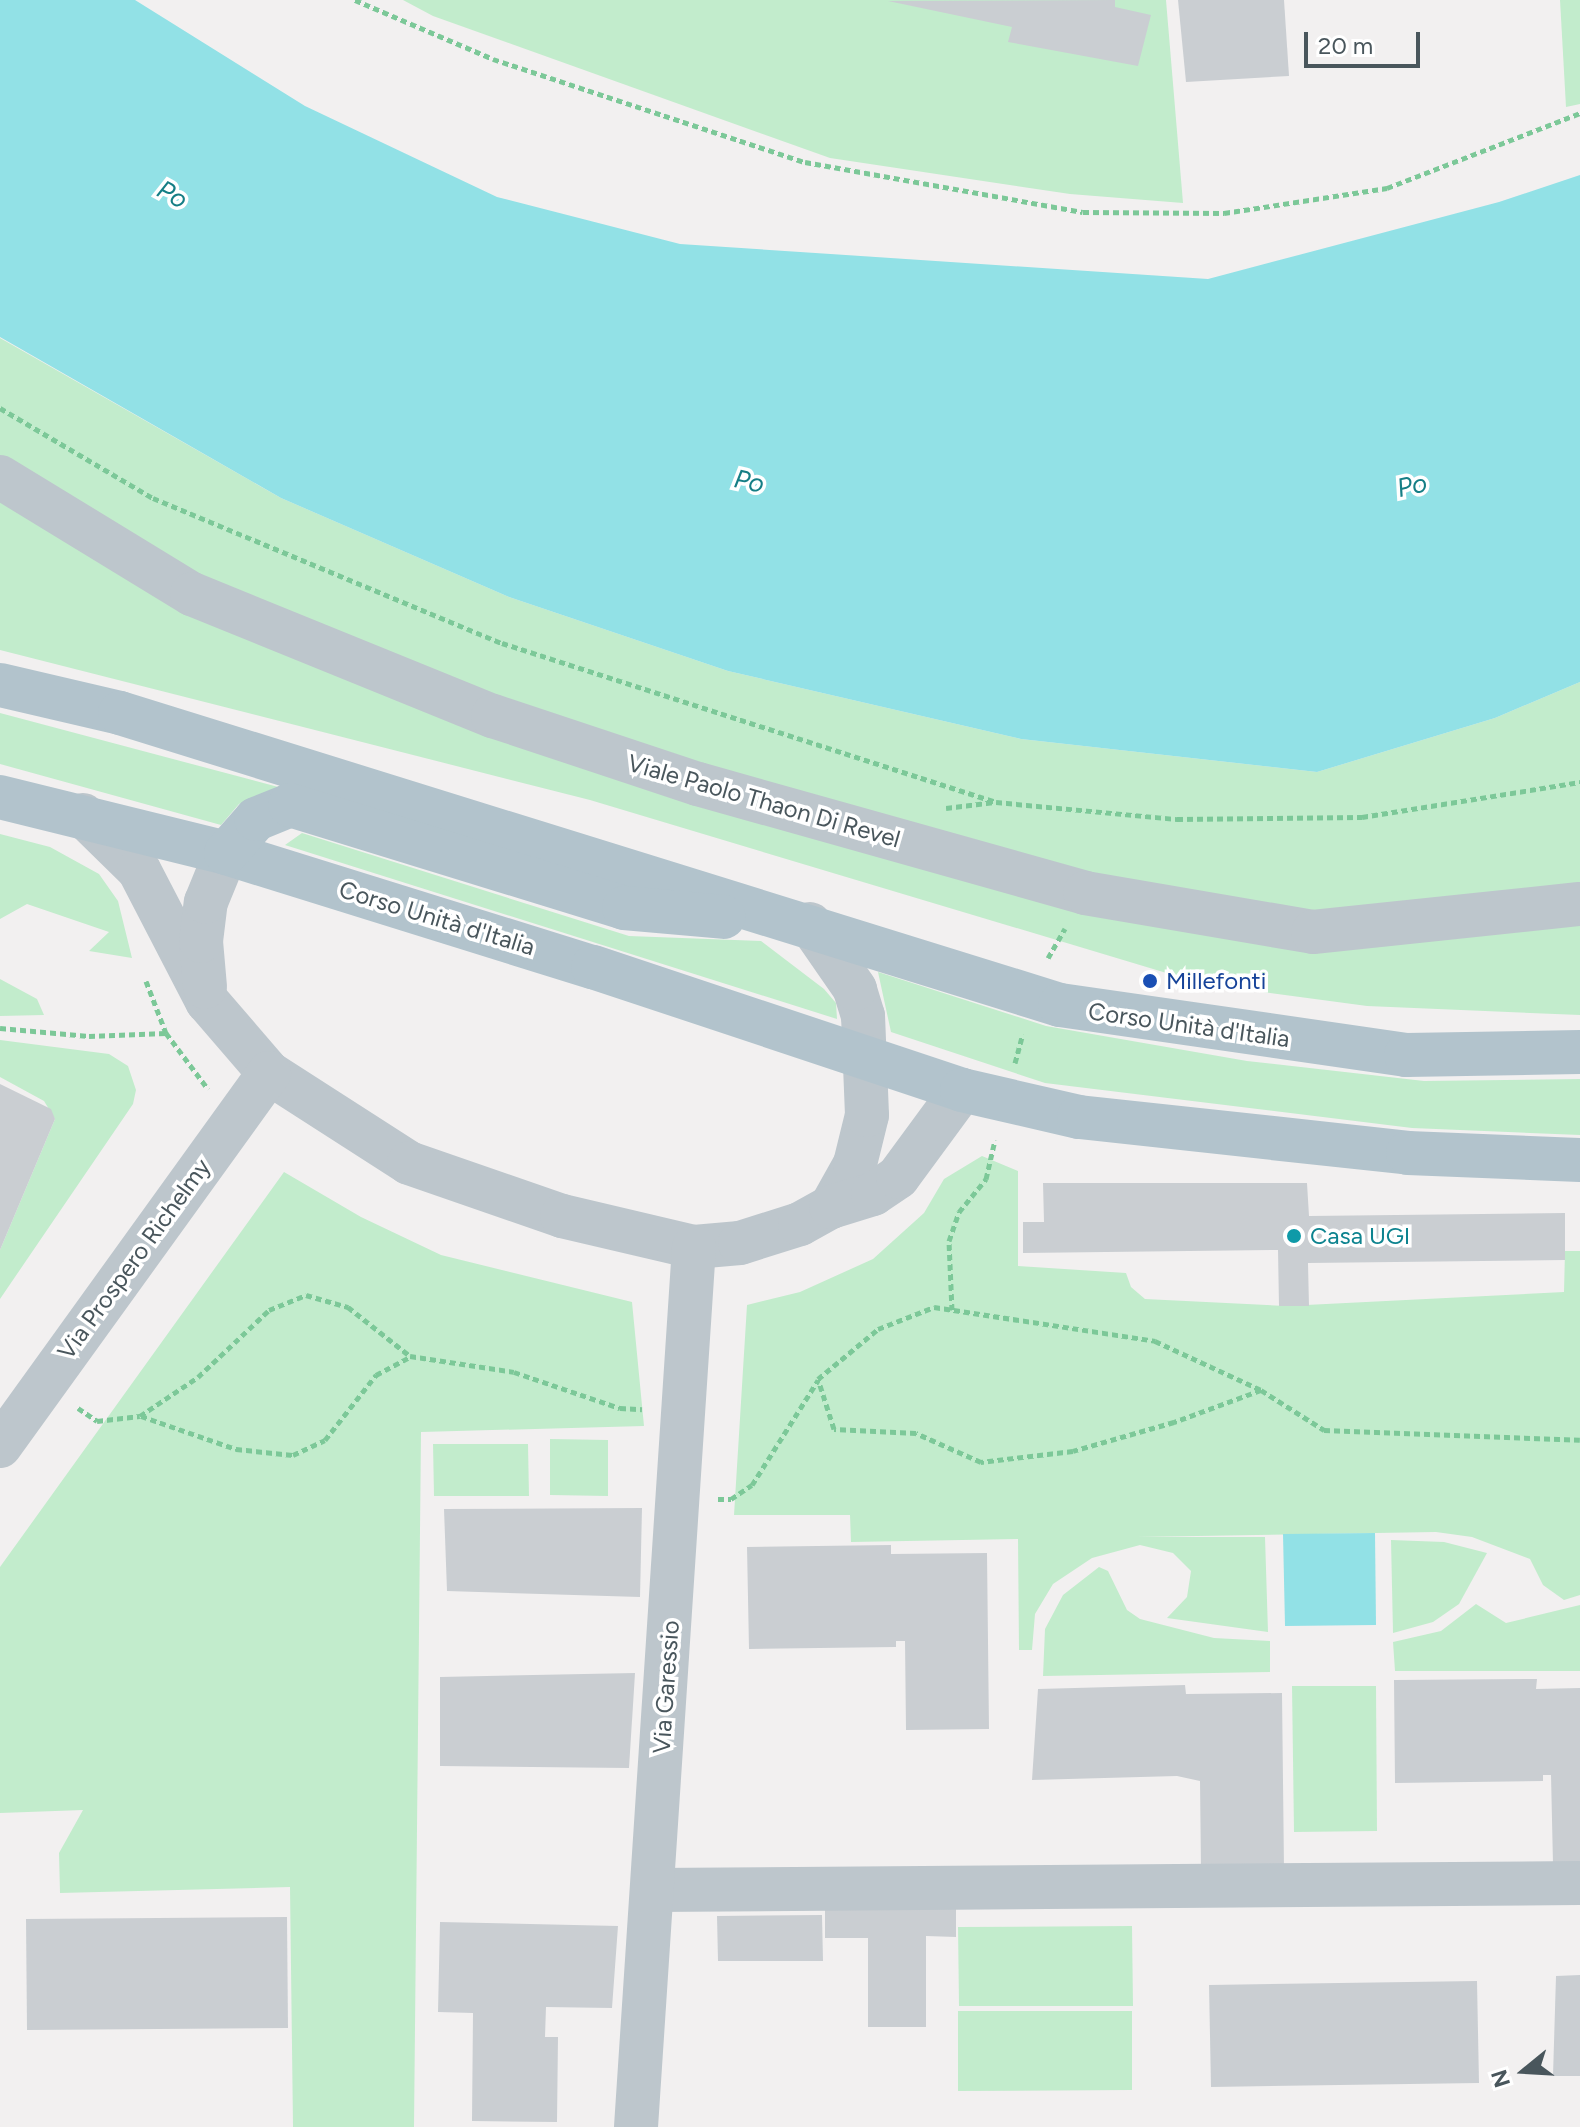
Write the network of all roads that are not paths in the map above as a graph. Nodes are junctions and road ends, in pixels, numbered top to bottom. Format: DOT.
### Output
graph roads {
  1 [pos="0,477"];
  2 [pos="0,685"];
  3 [pos="0,797"];
  4 [pos="83,815"];
  5 [pos="226,853"];
  6 [pos="1580,904"];
  7 [pos="810,924"];
  8 [pos="207,1001"];
  9 [pos="1580,1052"];
  10 [pos="867,1061"];
  11 [pos="269,1073"];
  12 [pos="962,1090"];
  13 [pos="1580,1160"];
  14 [pos="831,1207"];
  15 [pos="694,1247"];
  16 [pos="0,1446"];
  17 [pos="1580,1883"];
  18 [pos="653,1890"];
  19 [pos="636,2127"];
  1 -- 6 [label="street, Viale Paolo Thaon Di Revel"];
  2 -- 7 [label="main road, Corso Unità d'Italia"];
  3 -- 4 [label="main road, Corso Unità d'Italia"];
  4 -- 5 [label="main road, Corso Unità d'Italia"];
  4 -- 8 [label="street"];
  5 -- 7 [label="main road"];
  5 -- 8 [label="street"];
  5 -- 10 [label="main road, Corso Unità d'Italia"];
  7 -- 9 [label="main road, Corso Unità d'Italia"];
  7 -- 10 [label="street"];
  8 -- 11 [label="street"];
  10 -- 12 [label="main road, Corso Unità d'Italia"];
  10 -- 14 [label="street"];
  11 -- 15 [label="street"];
  11 -- 16 [label="street, Via Prospero Richelmy"];
  12 -- 13 [label="main road, Corso Unità d'Italia"];
  12 -- 14 [label="street"];
  14 -- 15 [label="street"];
  15 -- 18 [label="street, Via Garessio"];
  17 -- 18 [label="street"];
  18 -- 19 [label="street, Via Garessio"];
}
